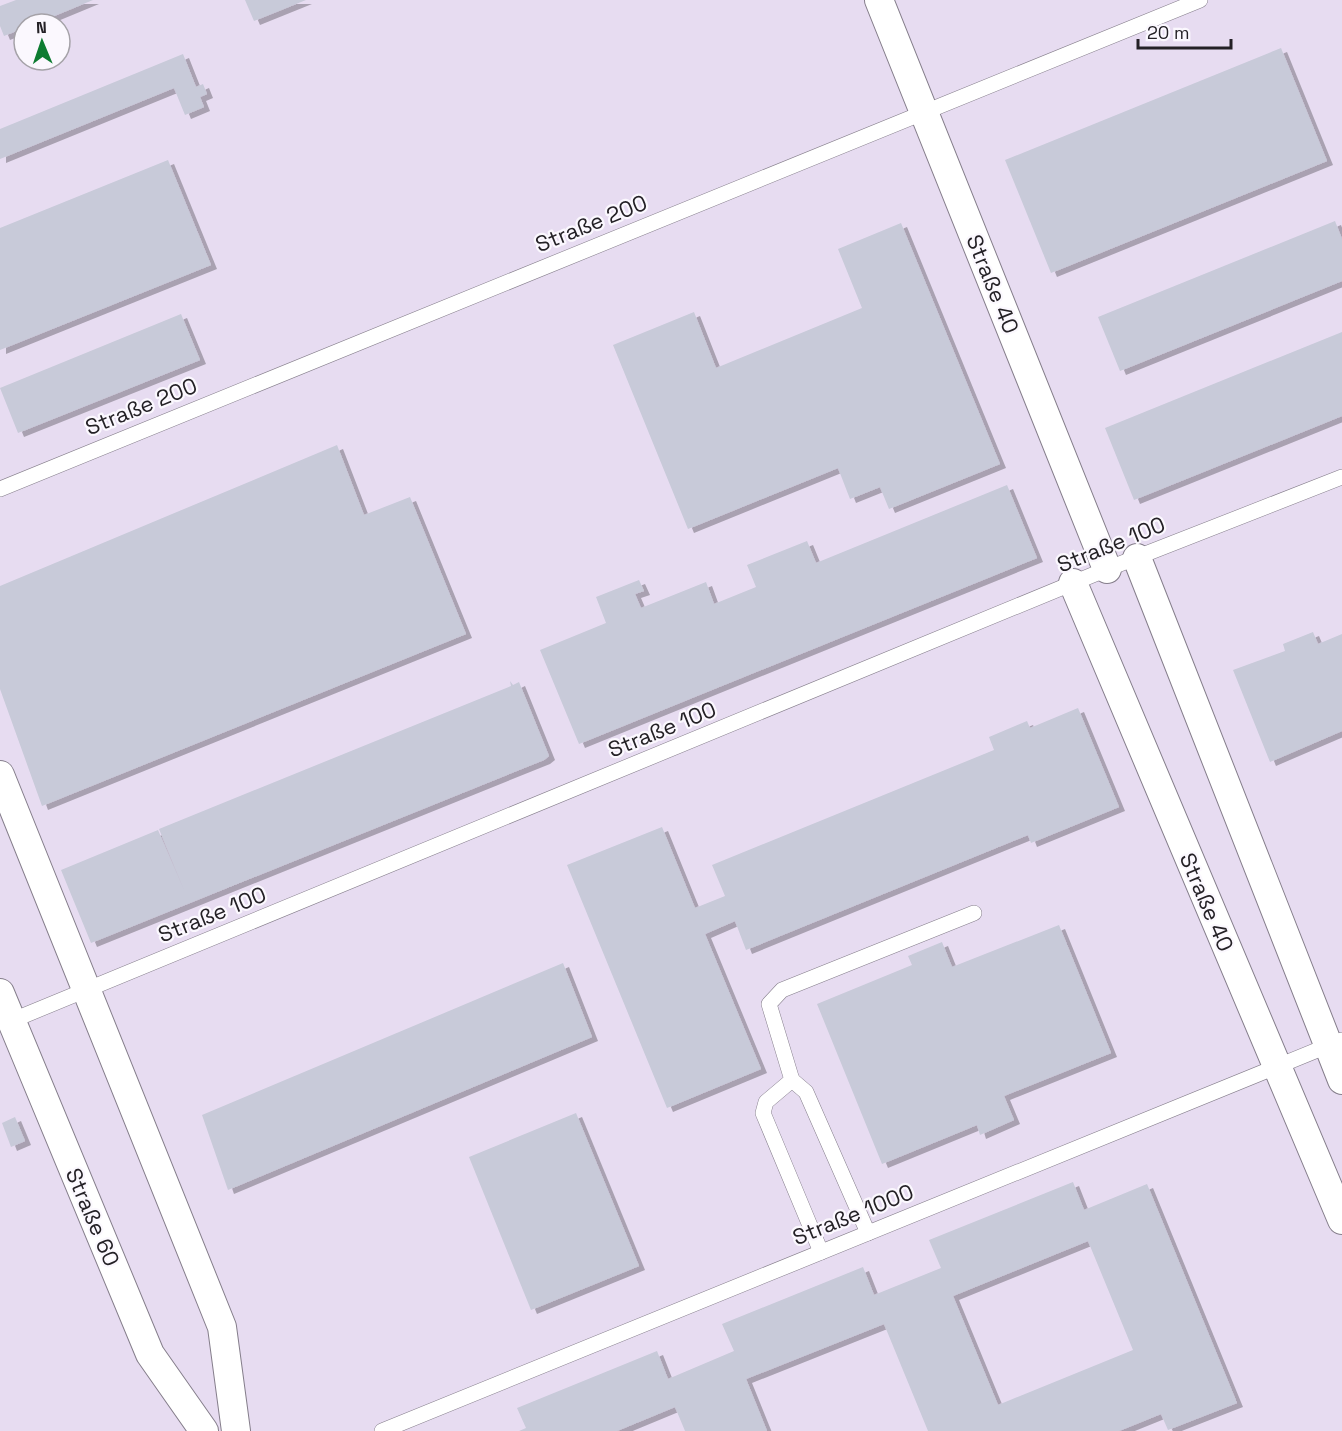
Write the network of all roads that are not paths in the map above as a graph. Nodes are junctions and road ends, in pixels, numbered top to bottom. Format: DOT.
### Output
graph roads {
  1 [pos="879,0"];
  2 [pos="1200,0"];
  3 [pos="924,111"];
  4 [pos="1342,477"];
  5 [pos="0,489"];
  6 [pos="1137,558"];
  7 [pos="1107,569"];
  8 [pos="1073,583"];
  9 [pos="0,775"];
  10 [pos="974,913"];
  11 [pos="87,990"];
  12 [pos="0,993"];
  13 [pos="6,1023"];
  14 [pos="1336,1042"];
  15 [pos="1276,1066"];
  16 [pos="792,1080"];
  17 [pos="1342,1080"];
  18 [pos="1336,1189"];
  19 [pos="1342,1220"];
  20 [pos="868,1233"];
  21 [pos="821,1252"];
  22 [pos="204,1431"];
  23 [pos="236,1431"];
  24 [pos="382,1431"];
  1 -- 3 [label="street, Straße 40"];
  2 -- 3 [label="lane, Straße 200"];
  3 -- 5 [label="lane, Straße 200"];
  3 -- 7 [label="street, Straße 40"];
  4 -- 6 [label="lane, Straße 100"];
  6 -- 7 [label="lane, Straße 100"];
  6 -- 14 [label="street"];
  7 -- 8 [label="lane, Straße 100"];
  8 -- 11 [label="lane, Straße 100"];
  8 -- 15 [label="street, Straße 40"];
  9 -- 11 [label="street"];
  10 -- 16 [label="lane"];
  11 -- 13 [label="lane, Straße 100"];
  11 -- 23 [label="street"];
  12 -- 13 [label="street, Straße 60"];
  13 -- 22 [label="street, Straße 60"];
  14 -- 15 [label="lane, Straße 1000"];
  14 -- 17 [label="street"];
  15 -- 18 [label="street, Straße 40"];
  15 -- 20 [label="lane, Straße 1000"];
  16 -- 20 [label="lane"];
  16 -- 21 [label="lane"];
  18 -- 19 [label="street, Straße 40"];
  20 -- 21 [label="lane, Straße 1000"];
  21 -- 24 [label="lane, Straße 1000"];
}
